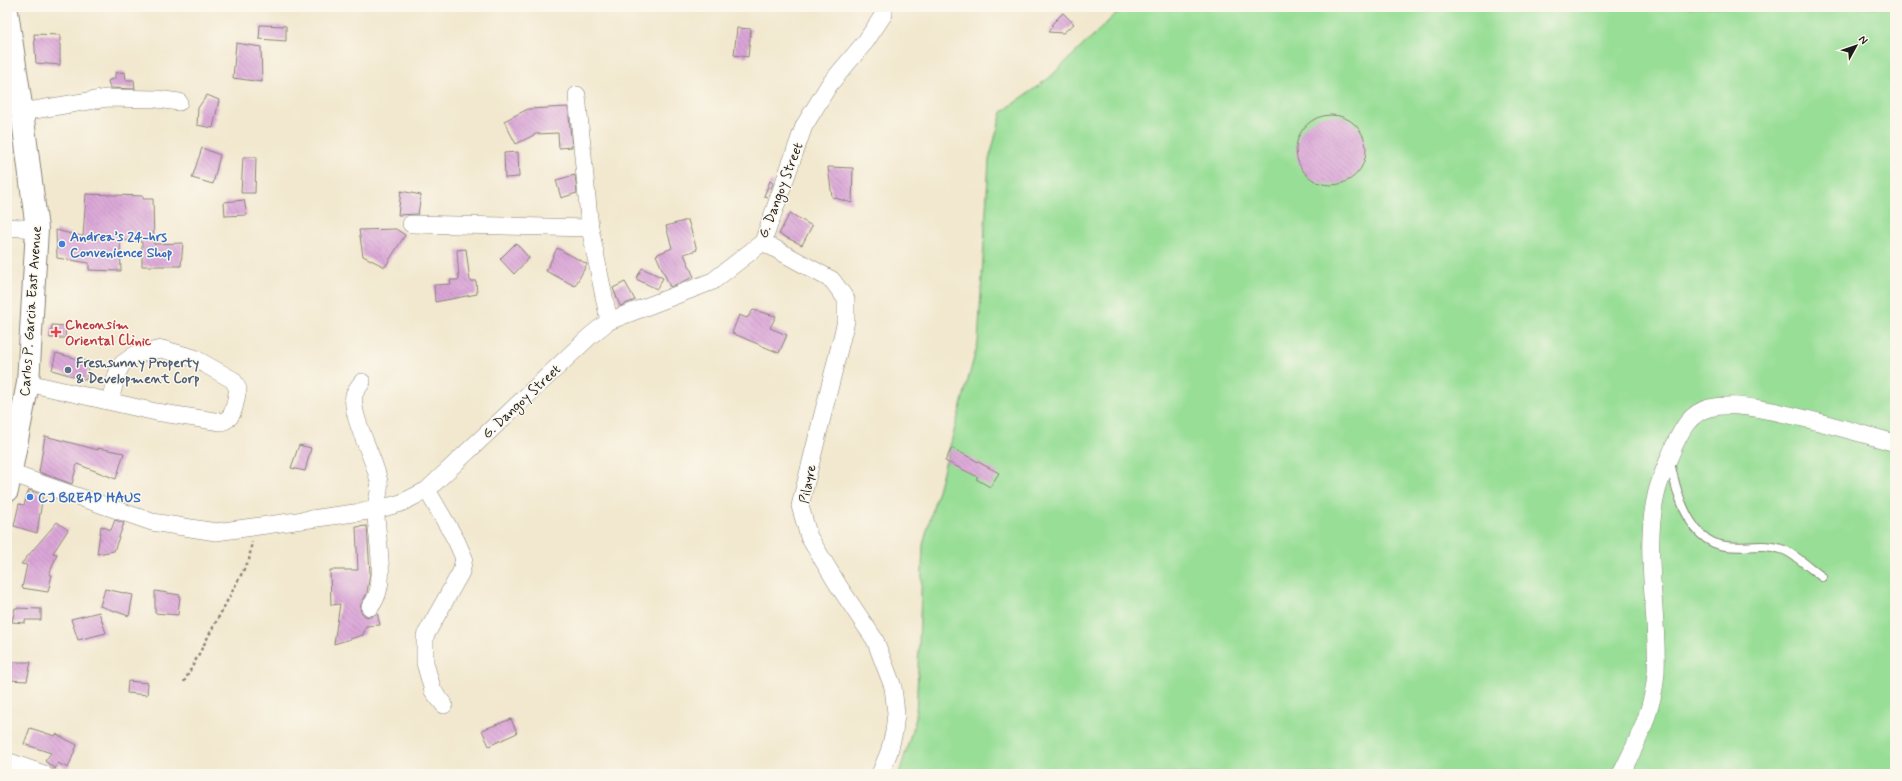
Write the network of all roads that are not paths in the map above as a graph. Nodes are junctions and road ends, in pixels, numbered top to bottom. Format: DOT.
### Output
graph roads {
  1 [pos="884,7"];
  2 [pos="7,12"];
  3 [pos="577,95"];
  4 [pos="179,102"];
  5 [pos="22,112"];
  6 [pos="411,224"];
  7 [pos="7,227"];
  8 [pos="590,228"];
  9 [pos="37,229"];
  10 [pos="763,242"];
  11 [pos="609,321"];
  12 [pos="362,382"];
  13 [pos="28,383"];
  14 [pos="110,400"];
  15 [pos="1895,443"];
  16 [pos="1669,458"];
  17 [pos="8,482"];
  18 [pos="427,490"];
  19 [pos="376,510"];
  20 [pos="1822,576"];
  21 [pos="370,607"];
  22 [pos="444,705"];
  23 [pos="7,761"];
  24 [pos="44,774"];
  25 [pos="880,774"];
  26 [pos="1621,774"];
  1 -- 10 [label="street, G. Dangoy Street"];
  2 -- 5 [label="main road, Carlos P. Garcia East Avenue"];
  3 -- 8 [label="street"];
  4 -- 5 [label="street"];
  5 -- 9 [label="main road, Carlos P. Garcia East Avenue"];
  6 -- 8 [label="street"];
  7 -- 9 [label="street"];
  8 -- 11 [label="street"];
  9 -- 13 [label="main road, Carlos P. Garcia East Avenue"];
  10 -- 11 [label="street, G. Dangoy Street"];
  10 -- 25 [label="street, Pilayre"];
  11 -- 18 [label="street, G. Dangoy Street"];
  12 -- 19 [label="street"];
  13 -- 14 [label="street"];
  13 -- 17 [label="main road, Carlos P. Garcia East Avenue"];
  14 -- 14 [label="street"];
  15 -- 16 [label="street"];
  16 -- 20 [label="lane"];
  16 -- 26 [label="street"];
  17 -- 19 [label="street, G. Dangoy Street"];
  18 -- 19 [label="street, G. Dangoy Street"];
  18 -- 22 [label="street"];
  19 -- 21 [label="street"];
  23 -- 24 [label="street"];
}
